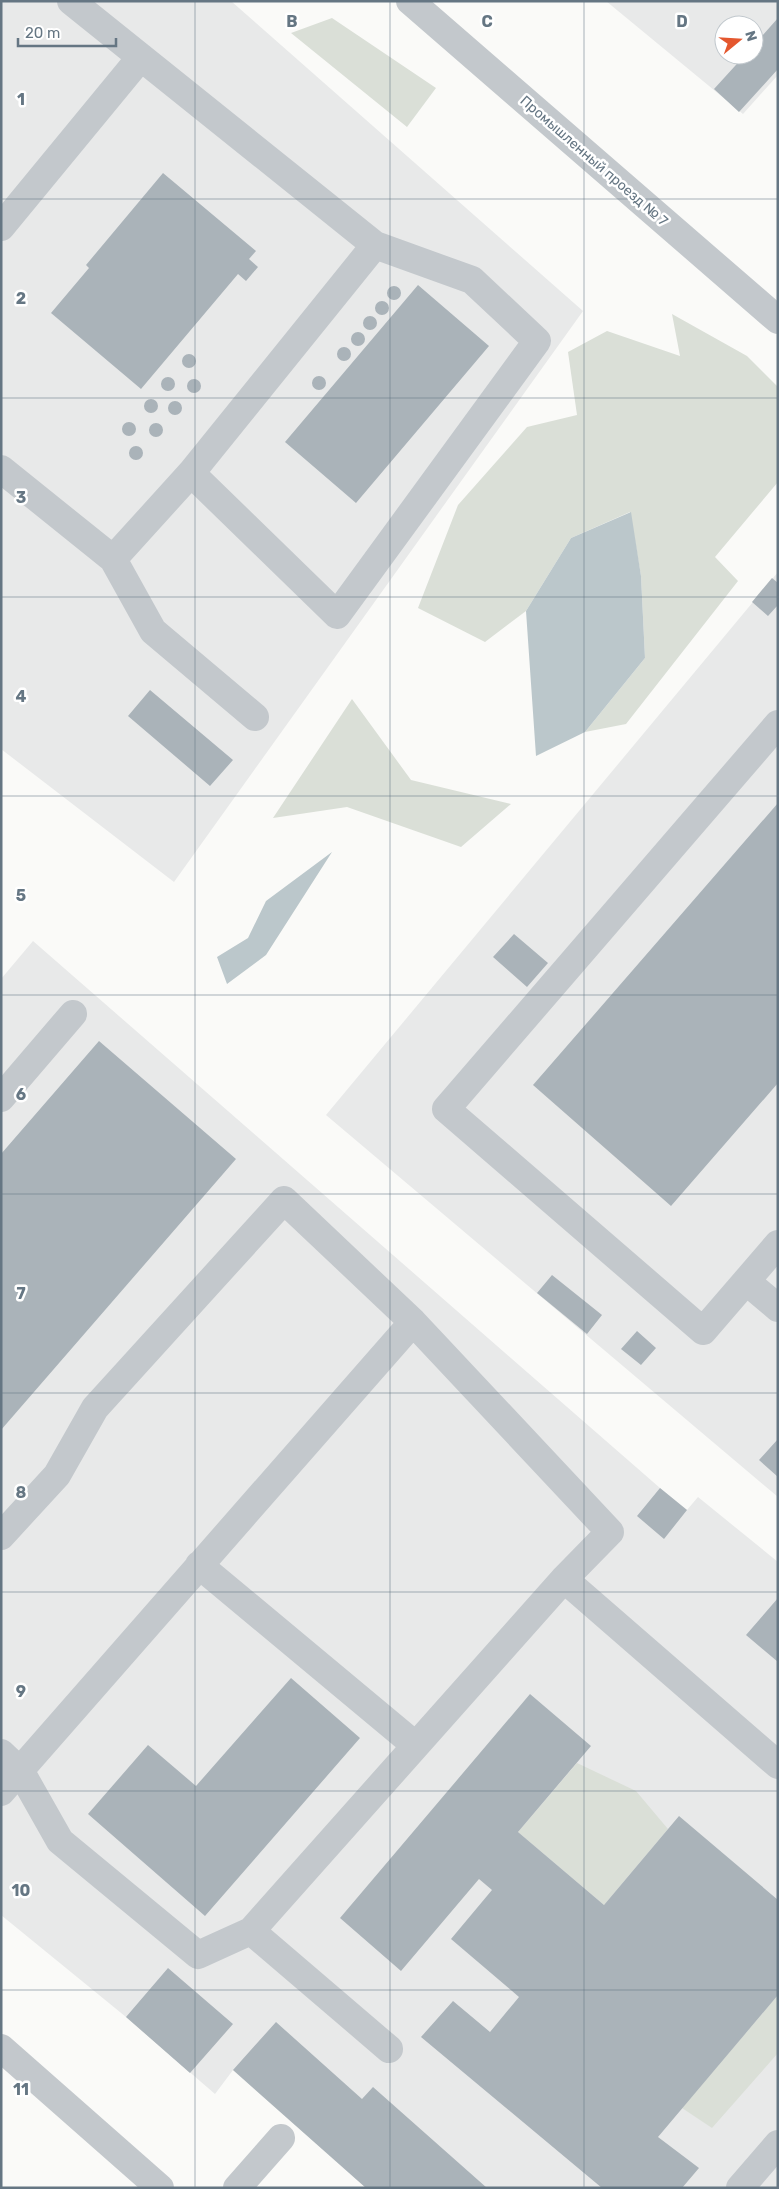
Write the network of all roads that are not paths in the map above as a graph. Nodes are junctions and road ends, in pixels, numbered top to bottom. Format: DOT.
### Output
graph roads {
  1 [pos="71,1"];
  2 [pos="410,1"];
  3 [pos="142,57"];
  4 [pos="1,226"];
  5 [pos="375,245"];
  6 [pos="778,320"];
  7 [pos="1,469"];
  8 [pos="191,473"];
  9 [pos="113,559"];
  10 [pos="255,717"];
  11 [pos="778,724"];
  12 [pos="72,1014"];
  13 [pos="1,1098"];
  14 [pos="778,1244"];
  15 [pos="746,1281"];
  16 [pos="778,1308"];
  17 [pos="413,1322"];
  18 [pos="1,1536"];
  19 [pos="199,1565"];
  20 [pos="564,1579"];
  21 [pos="415,1745"];
  22 [pos="1,1753"];
  23 [pos="778,1765"];
  24 [pos="21,1772"];
  25 [pos="1,1792"];
  26 [pos="250,1931"];
  27 [pos="1,2048"];
  28 [pos="389,2049"];
  29 [pos="281,2138"];
  30 [pos="778,2144"];
  31 [pos="152,2185"];
  32 [pos="238,2188"];
  33 [pos="740,2188"];
  1 -- 3 [label="street"];
  2 -- 6 [label="street, Промышленный проезд № 7"];
  3 -- 4 [label="street"];
  3 -- 5 [label="street"];
  5 -- 8 [label="street"];
  5 -- 8 [label="street"];
  7 -- 9 [label="street"];
  8 -- 9 [label="street"];
  9 -- 10 [label="street"];
  11 -- 15 [label="street"];
  12 -- 13 [label="street"];
  14 -- 15 [label="street"];
  15 -- 16 [label="street"];
  17 -- 18 [label="street"];
  17 -- 19 [label="street"];
  17 -- 20 [label="street"];
  19 -- 21 [label="street"];
  19 -- 24 [label="street"];
  20 -- 21 [label="street"];
  20 -- 23 [label="street"];
  21 -- 26 [label="street"];
  22 -- 24 [label="street"];
  24 -- 25 [label="street"];
  24 -- 26 [label="street"];
  26 -- 28 [label="street"];
  27 -- 31 [label="street"];
  29 -- 32 [label="street"];
  30 -- 33 [label="street"];
}
